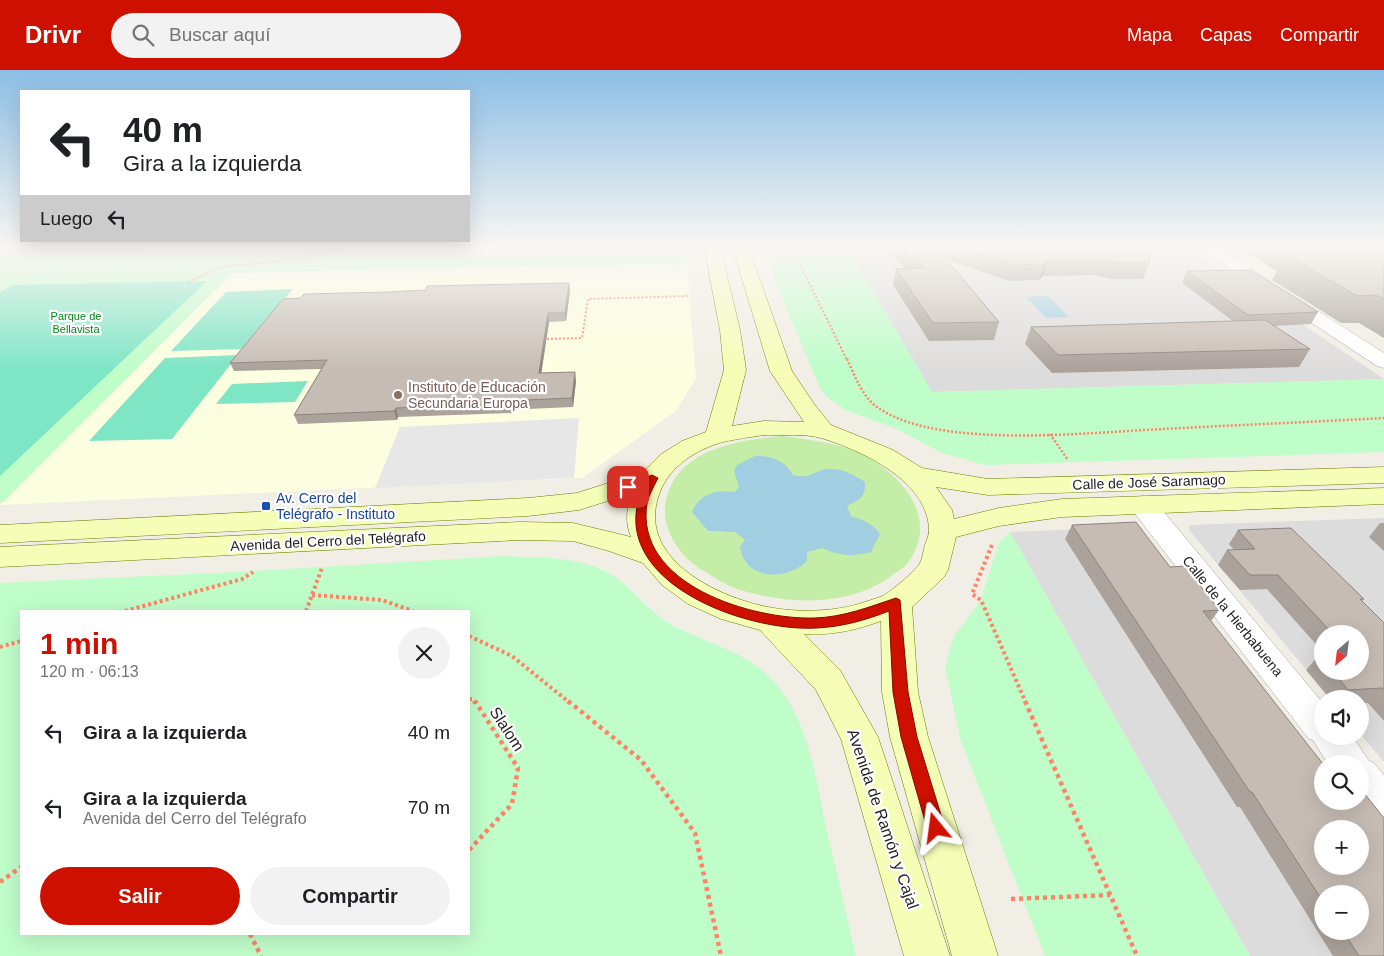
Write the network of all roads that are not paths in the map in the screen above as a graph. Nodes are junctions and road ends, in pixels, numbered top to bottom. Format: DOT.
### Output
graph roads {
  1 [pos="721,287"];
  2 [pos="754,287"];
  3 [pos="1268,287"];
  4 [pos="1384,362"];
  5 [pos="823,430"];
  6 [pos="717,436"];
  7 [pos="914,474"];
  8 [pos="1384,475"];
  9 [pos="652,478"];
  10 [pos="1384,496"];
  11 [pos="1143,505"];
  12 [pos="943,531"];
  13 [pos="0,534"];
  14 [pos="653,556"];
  15 [pos="0,557"];
  16 [pos="896,603"];
  17 [pos="770,620"];
  18 [pos="1314,718"];
  19 [pos="1336,745"];
  20 [pos="1344,755"];
  21 [pos="1369,786"];
  22 [pos="1384,805"];
  23 [pos="927,956"];
  24 [pos="975,956"];
  1 -- 6 [label="street"];
  2 -- 5 [label="street"];
  3 -- 4 [label="street"];
  5 -- 6 [label="street"];
  5 -- 7 [label="street"];
  6 -- 9 [label="street"];
  7 -- 8 [label="street, Calle de José Saramago"];
  7 -- 12 [label="street"];
  9 -- 13 [label="street, Avenida del Cerro del Telégrafo"];
  9 -- 14 [label="street"];
  10 -- 11 [label="street, Calle de José Saramago"];
  11 -- 12 [label="street, Calle de José Saramago"];
  11 -- 18 [label="street, Calle de la Hierbabuena"];
  12 -- 16 [label="street"];
  14 -- 15 [label="street, Avenida del Cerro del Telégrafo"];
  14 -- 17 [label="street"];
  16 -- 17 [label="street"];
  16 -- 24 [label="street"];
  17 -- 23 [label="street, Avenida de Ramón y Cajal"];
  19 -- 20 [label="street"];
  21 -- 22 [label="street"];
}
